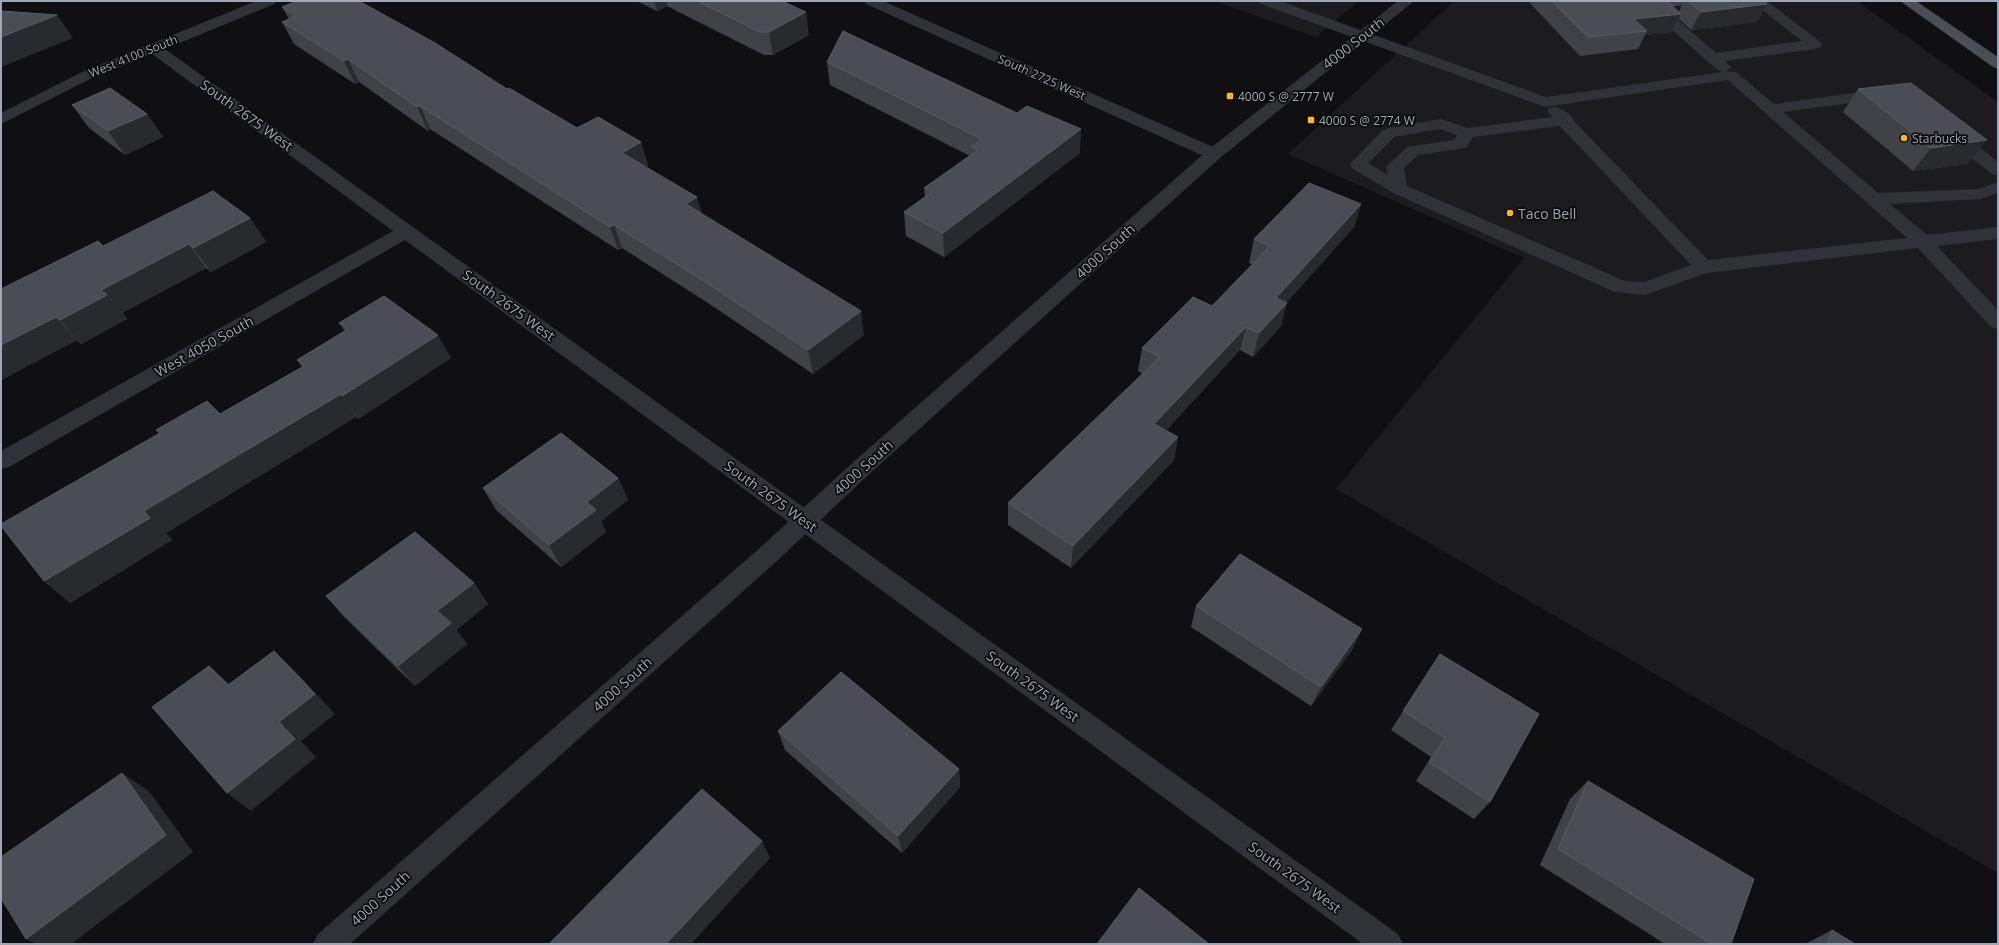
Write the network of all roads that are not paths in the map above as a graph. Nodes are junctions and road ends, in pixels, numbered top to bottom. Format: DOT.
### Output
graph roads {
  1 [pos="269,1"];
  2 [pos="871,1"];
  3 [pos="1266,1"];
  4 [pos="1407,1"];
  5 [pos="1647,1"];
  6 [pos="1759,1"];
  7 [pos="1907,1"];
  8 [pos="1743,3"];
  9 [pos="1682,11"];
  10 [pos="1661,13"];
  11 [pos="1361,36"];
  12 [pos="154,48"];
  13 [pos="1712,58"];
  14 [pos="1998,64"];
  15 [pos="1732,75"];
  16 [pos="1899,96"];
  17 [pos="1545,102"];
  18 [pos="1771,109"];
  19 [pos="1,119"];
  20 [pos="1566,120"];
  21 [pos="1943,127"];
  22 [pos="1467,133"];
  23 [pos="1214,154"];
  24 [pos="1998,170"];
  25 [pos="1998,187"];
  26 [pos="1399,189"];
  27 [pos="1874,199"];
  28 [pos="407,231"];
  29 [pos="1998,233"];
  30 [pos="1923,242"];
  31 [pos="1704,267"];
  32 [pos="1998,322"];
  33 [pos="1,461"];
  34 [pos="806,520"];
  35 [pos="328,944"];
  36 [pos="1388,944"];
  1 -- 12 [label="street, West 4100 South"];
  2 -- 23 [label="street, South 2725 West"];
  3 -- 11 [label="street"];
  4 -- 11 [label="street, 4000 South"];
  5 -- 10 [label="street"];
  6 -- 8 [label="street"];
  6 -- 13 [label="street"];
  7 -- 14 [label="main road"];
  9 -- 10 [label="street"];
  10 -- 13 [label="street"];
  11 -- 17 [label="street"];
  11 -- 23 [label="street, 4000 South"];
  12 -- 19 [label="street, West 4100 South"];
  12 -- 28 [label="street, South 2675 West"];
  13 -- 15 [label="street"];
  15 -- 17 [label="street"];
  15 -- 18 [label="street"];
  16 -- 18 [label="street"];
  17 -- 20 [label="street"];
  18 -- 27 [label="street"];
  20 -- 22 [label="street"];
  20 -- 31 [label="street"];
  21 -- 24 [label="street"];
  22 -- 26 [label="street"];
  22 -- 26 [label="street"];
  23 -- 34 [label="street, 4000 South"];
  25 -- 27 [label="street"];
  26 -- 31 [label="street"];
  27 -- 30 [label="street"];
  28 -- 33 [label="street, West 4050 South"];
  28 -- 34 [label="street, South 2675 West"];
  29 -- 30 [label="street"];
  30 -- 31 [label="street"];
  30 -- 32 [label="street"];
  34 -- 35 [label="street, 4000 South"];
  34 -- 36 [label="street, South 2675 West"];
}
